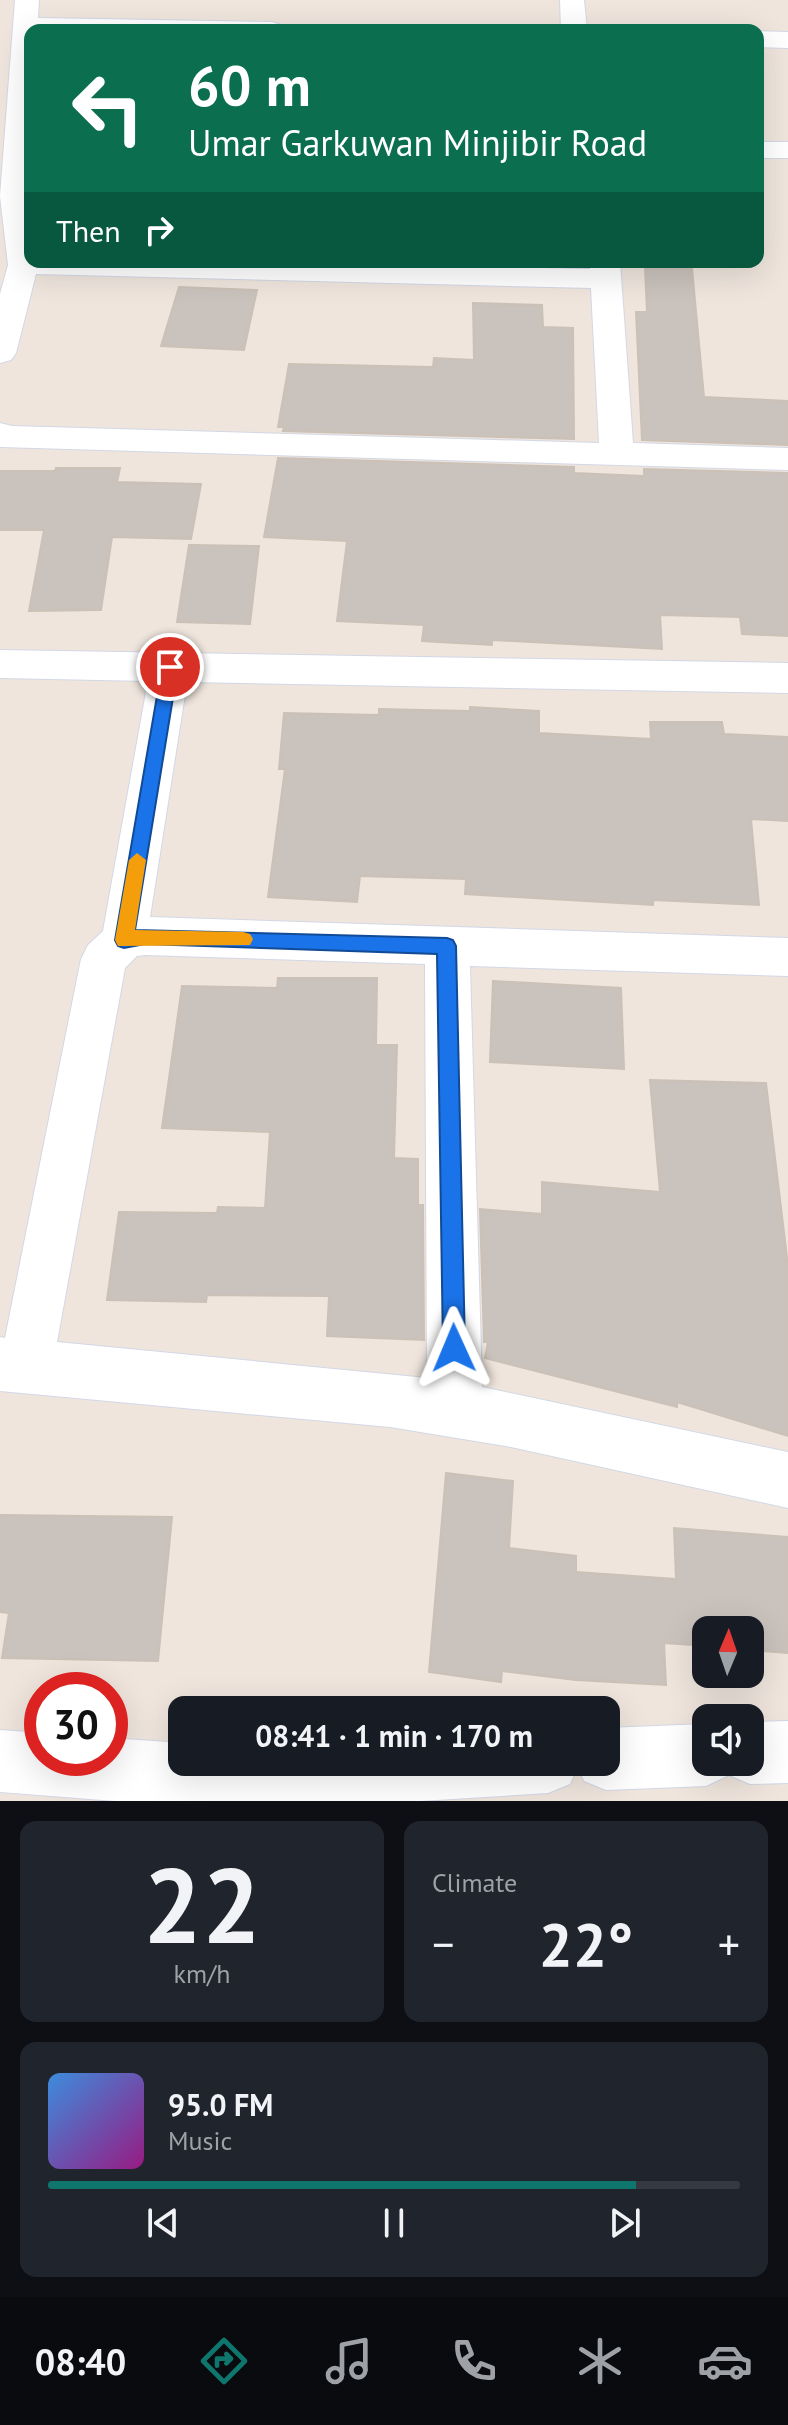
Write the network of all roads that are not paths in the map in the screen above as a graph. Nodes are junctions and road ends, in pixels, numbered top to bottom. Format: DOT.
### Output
graph roads {
  1 [pos="572,0"];
  2 [pos="26,13"];
  3 [pos="185,24"];
  4 [pos="574,24"];
  5 [pos="764,39"];
  6 [pos="788,40"];
  7 [pos="24,136"];
  8 [pos="764,150"];
  9 [pos="788,150"];
  10 [pos="23,265"];
  11 [pos="314,268"];
  12 [pos="606,271"];
  13 [pos="0,353"];
  14 [pos="0,434"];
  15 [pos="617,454"];
  16 [pos="788,459"];
  17 [pos="0,664"];
  18 [pos="170,667"];
  19 [pos="788,678"];
  20 [pos="124,940"];
  21 [pos="447,946"];
  22 [pos="788,957"];
  23 [pos="13,1366"];
  24 [pos="455,1410"];
  25 [pos="788,1480"];
  26 [pos="788,1752"];
  27 [pos="764,1753"];
  28 [pos="692,1756"];
  29 [pos="620,1758"];
  30 [pos="0,1761"];
  31 [pos="168,1774"];
  32 [pos="198,1776"];
  33 [pos="317,1776"];
  1 -- 4 [label="street"];
  2 -- 3 [label="street"];
  5 -- 6 [label="street"];
  7 -- 10 [label="street"];
  8 -- 9 [label="street"];
  10 -- 13 [label="street"];
  11 -- 12 [label="street"];
  12 -- 15 [label="street"];
  14 -- 15 [label="street"];
  15 -- 16 [label="street"];
  17 -- 18 [label="street"];
  18 -- 19 [label="street"];
  18 -- 20 [label="street"];
  20 -- 21 [label="street"];
  20 -- 23 [label="street"];
  21 -- 22 [label="street"];
  21 -- 24 [label="street"];
  23 -- 24 [label="street"];
  24 -- 25 [label="street"];
  26 -- 27 [label="street"];
  28 -- 29 [label="street"];
  30 -- 31 [label="street"];
  32 -- 33 [label="street"];
}
